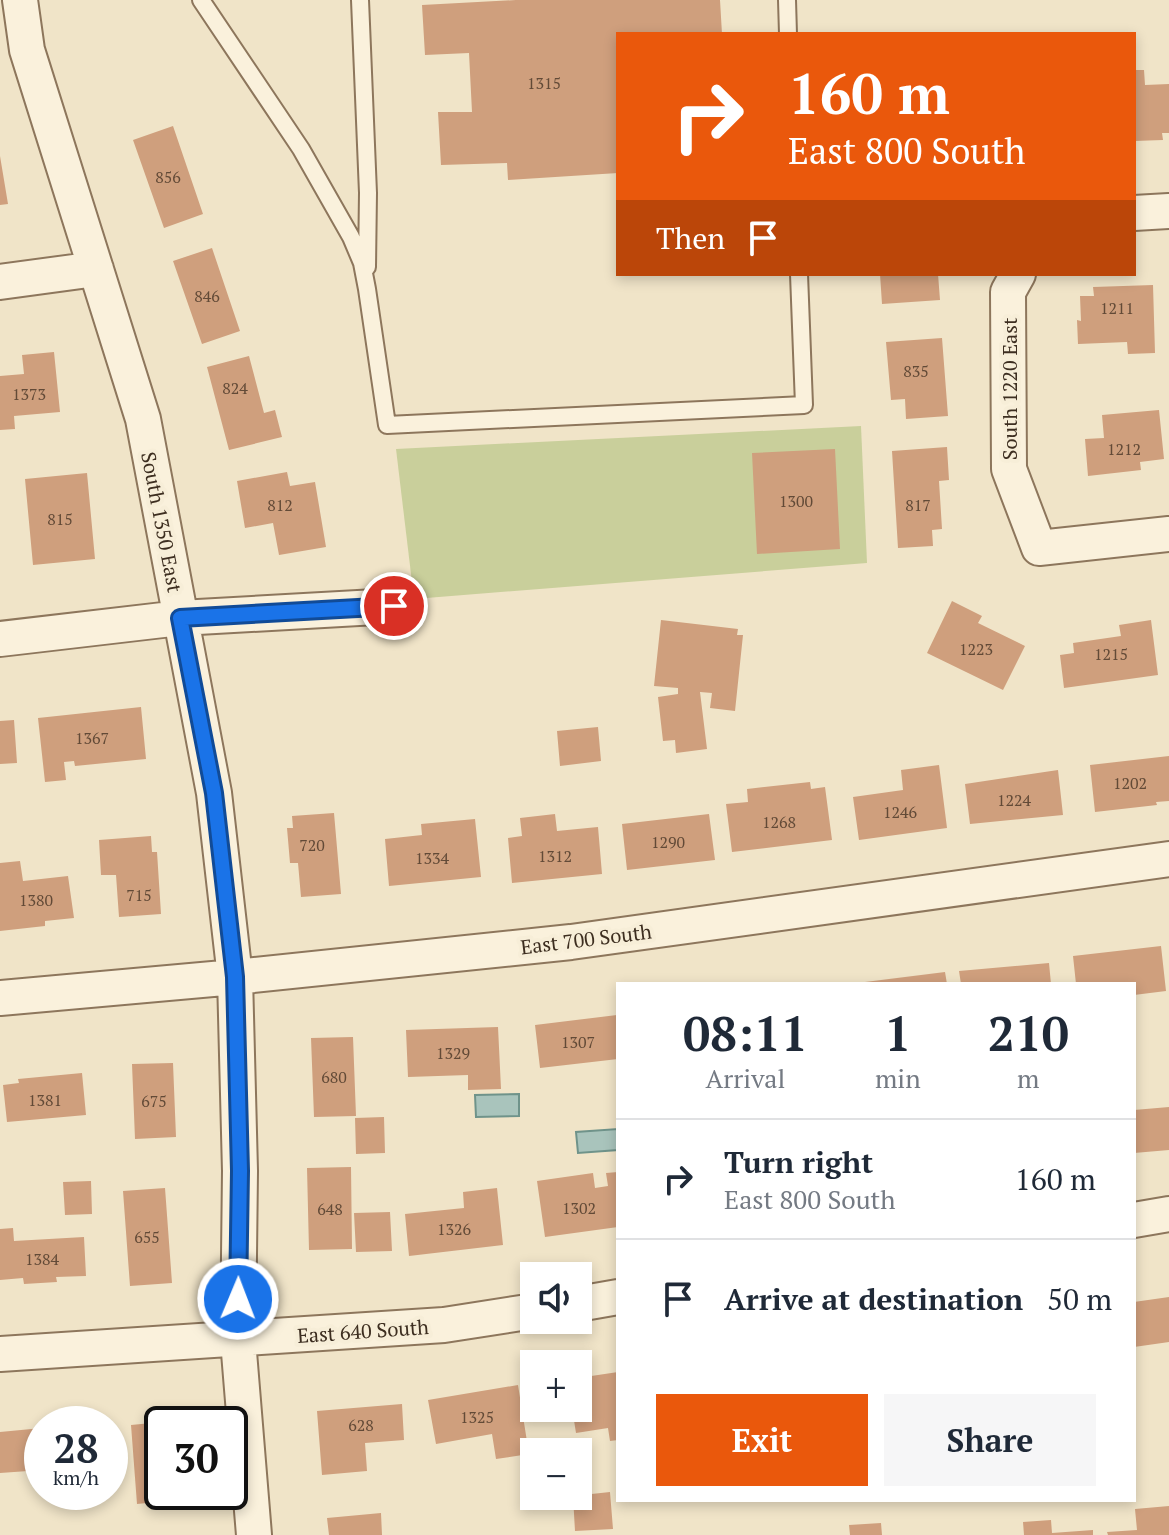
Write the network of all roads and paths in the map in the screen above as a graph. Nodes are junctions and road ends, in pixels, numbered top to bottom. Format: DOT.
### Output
graph roads {
  1 [pos="20,0"];
  2 [pos="201,0"];
  3 [pos="360,0"];
  4 [pos="787,0"];
  5 [pos="0,9"];
  6 [pos="788,32"];
  7 [pos="27,50"];
  8 [pos="1169,211"];
  9 [pos="1136,213"];
  10 [pos="96,269"];
  11 [pos="799,276"];
  12 [pos="1017,276"];
  13 [pos="0,282"];
  14 [pos="367,289"];
  15 [pos="1169,534"];
  16 [pos="394,606"];
  17 [pos="180,618"];
  18 [pos="0,639"];
  19 [pos="1169,859"];
  20 [pos="235,977"];
  21 [pos="0,998"];
  22 [pos="1169,1214"];
  23 [pos="1136,1220"];
  24 [pos="616,1297"];
  25 [pos="592,1302"];
  26 [pos="520,1313"];
  27 [pos="238,1340"];
  28 [pos="0,1354"];
  29 [pos="254,1535"];
  1 -- 7 [label="street, South 1350 East"];
  2 -- 14 [label="lane"];
  3 -- 14 [label="lane"];
  4 -- 6 [label="lane"];
  5 -- 7 [label="street, South 1350 East"];
  7 -- 10 [label="street, South 1350 East"];
  8 -- 9 [label="street"];
  10 -- 13 [label="street"];
  10 -- 17 [label="street, South 1350 East"];
  11 -- 14 [label="lane"];
  12 -- 15 [label="street, South 1220 East"];
  16 -- 17 [label="street"];
  17 -- 18 [label="street"];
  17 -- 20 [label="street, South 1350 East"];
  19 -- 20 [label="street, East 700 South"];
  20 -- 21 [label="street, East 700 South"];
  20 -- 27 [label="street, South 1350 East"];
  22 -- 23 [label="street"];
  24 -- 25 [label="street"];
  26 -- 27 [label="street, East 640 South"];
  27 -- 28 [label="street, East 640 South"];
  27 -- 29 [label="street, South 1350 East"];
}
